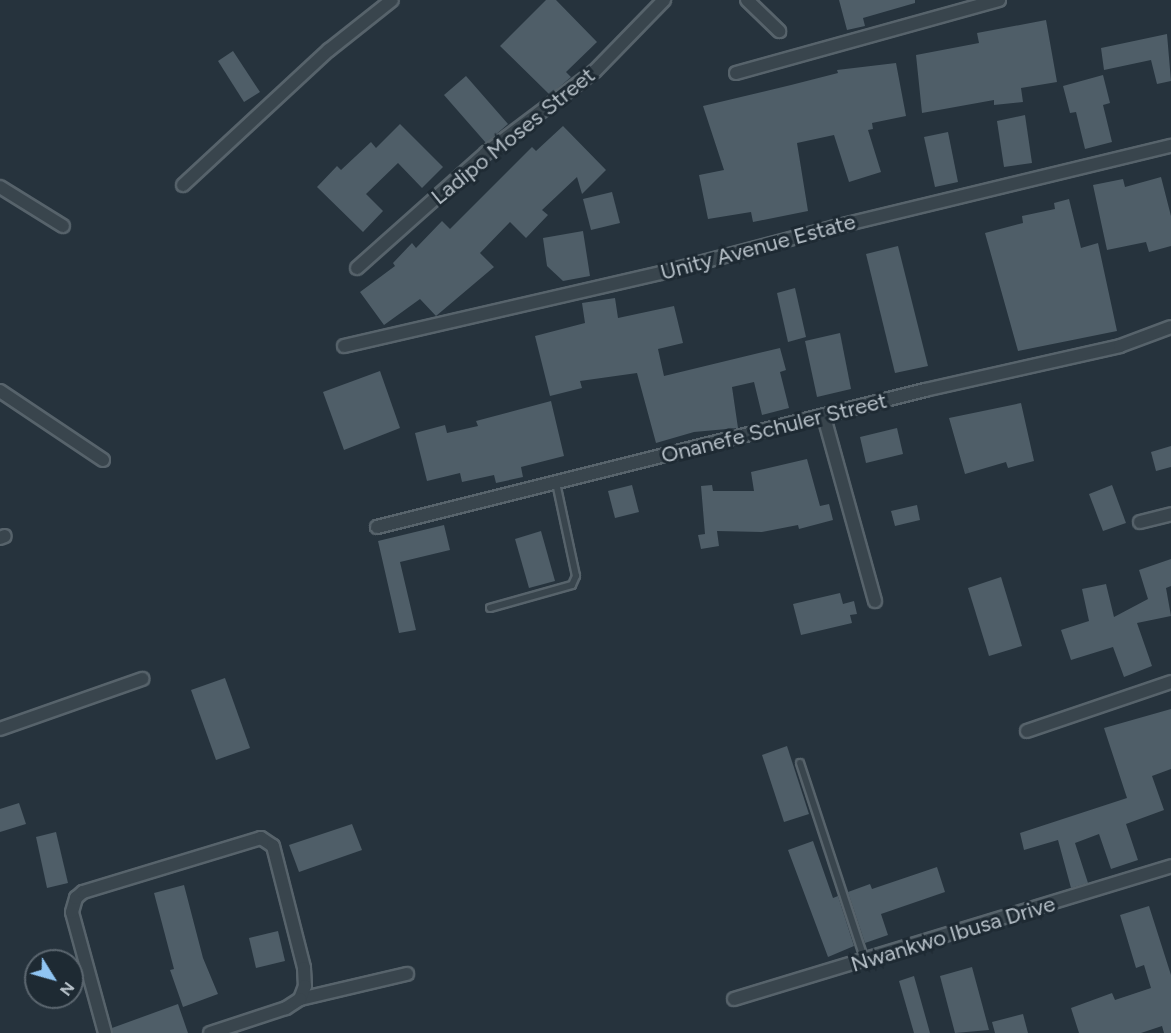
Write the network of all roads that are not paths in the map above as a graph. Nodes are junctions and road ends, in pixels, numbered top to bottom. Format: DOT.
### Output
graph roads {
  1 [pos="392,0"];
  2 [pos="664,0"];
  3 [pos="747,0"];
  4 [pos="999,0"];
  5 [pos="778,31"];
  6 [pos="735,73"];
  7 [pos="1171,146"];
  8 [pos="183,185"];
  9 [pos="0,187"];
  10 [pos="63,226"];
  11 [pos="357,268"];
  12 [pos="1171,327"];
  13 [pos="345,346"];
  14 [pos="0,392"];
  15 [pos="824,417"];
  16 [pos="104,460"];
  17 [pos="556,483"];
  18 [pos="1171,514"];
  19 [pos="1140,522"];
  20 [pos="377,527"];
  21 [pos="875,601"];
  22 [pos="490,608"];
  23 [pos="141,679"];
  24 [pos="1171,682"];
  25 [pos="0,729"];
  26 [pos="1027,731"];
  27 [pos="800,763"];
  28 [pos="1171,866"];
  29 [pos="865,962"];
  30 [pos="407,974"];
  31 [pos="300,999"];
  32 [pos="734,999"];
  33 [pos="105,1033"];
  34 [pos="210,1033"];
  1 -- 8 [label="street"];
  2 -- 11 [label="street, Ladipo Moses Street"];
  3 -- 5 [label="street"];
  4 -- 6 [label="street"];
  7 -- 13 [label="street, Unity Avenue Estate"];
  9 -- 10 [label="street"];
  12 -- 15 [label="street, Onanefe Schuler Street"];
  14 -- 16 [label="street"];
  15 -- 17 [label="street, Onanefe Schuler Street"];
  15 -- 21 [label="street"];
  17 -- 20 [label="street, Onanefe Schuler Street"];
  17 -- 22 [label="lane"];
  18 -- 19 [label="street"];
  23 -- 25 [label="street"];
  24 -- 26 [label="street"];
  27 -- 29 [label="lane"];
  28 -- 29 [label="street, Nwankwo Ibusa Drive"];
  29 -- 32 [label="street, Nwankwo Ibusa Drive"];
  30 -- 31 [label="street"];
  31 -- 33 [label="street"];
  31 -- 34 [label="street"];
}
